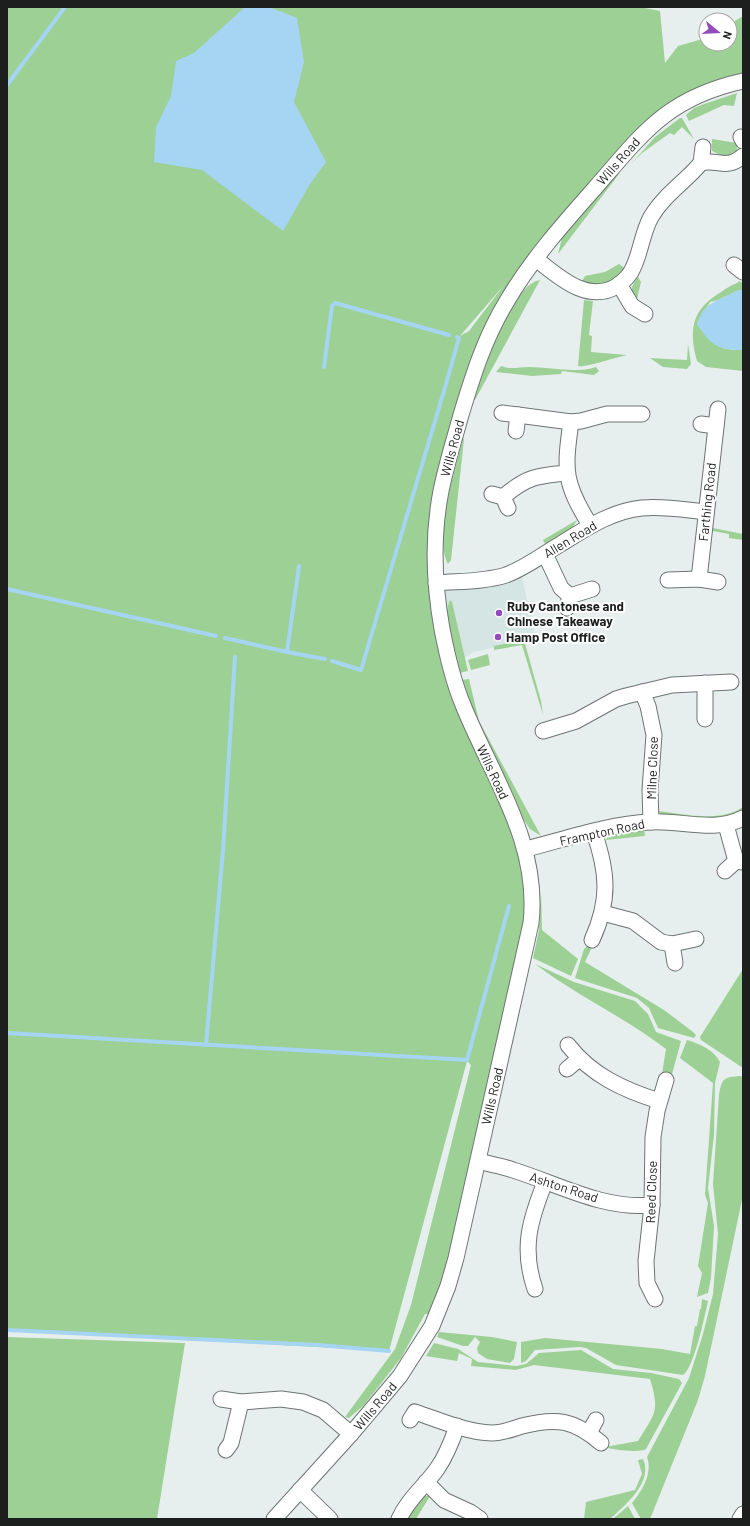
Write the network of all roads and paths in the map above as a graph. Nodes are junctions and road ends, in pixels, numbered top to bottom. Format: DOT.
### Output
graph roads {
  1 [pos="743,81"];
  2 [pos="703,147"];
  3 [pos="743,156"];
  4 [pos="701,163"];
  5 [pos="536,259"];
  6 [pos="619,284"];
  7 [pos="645,314"];
  8 [pos="718,409"];
  9 [pos="502,413"];
  10 [pos="642,414"];
  11 [pos="518,415"];
  12 [pos="571,422"];
  13 [pos="701,424"];
  14 [pos="716,426"];
  15 [pos="516,431"];
  16 [pos="566,473"];
  17 [pos="501,500"];
  18 [pos="706,512"];
  19 [pos="590,526"];
  20 [pos="544,554"];
  21 [pos="699,579"];
  22 [pos="668,580"];
  23 [pos="718,582"];
  24 [pos="436,583"];
  25 [pos="592,589"];
  26 [pos="731,682"];
  27 [pos="705,683"];
  28 [pos="642,692"];
  29 [pos="705,719"];
  30 [pos="543,731"];
  31 [pos="743,818"];
  32 [pos="651,822"];
  33 [pos="726,825"];
  34 [pos="594,832"];
  35 [pos="526,849"];
  36 [pos="735,865"];
  37 [pos="603,913"];
  38 [pos="696,939"];
  39 [pos="592,940"];
  40 [pos="672,944"];
  41 [pos="675,962"];
  42 [pos="568,1046"];
  43 [pos="579,1059"];
  44 [pos="567,1069"];
  45 [pos="666,1080"];
  46 [pos="659,1101"];
  47 [pos="478,1161"];
  48 [pos="545,1182"];
  49 [pos="652,1205"];
  50 [pos="536,1289"];
  51 [pos="654,1299"];
  52 [pos="221,1399"];
  53 [pos="241,1402"];
  54 [pos="410,1412"];
  55 [pos="457,1426"];
  56 [pos="351,1434"];
  57 [pos="601,1443"];
  58 [pos="232,1448"];
  59 [pos="426,1482"];
  60 [pos="300,1490"];
  61 [pos="743,1514"];
  62 [pos="274,1519"];
  63 [pos="330,1519"];
  64 [pos="399,1519"];
  65 [pos="480,1519"];
  66 [pos="740,1519"];
  1 -- 5 [label="street, Wills Road"];
  2 -- 4 [label="street"];
  3 -- 4 [label="street"];
  4 -- 6 [label="street"];
  5 -- 6 [label="street"];
  5 -- 24 [label="street, Wills Road"];
  6 -- 7 [label="street"];
  8 -- 14 [label="street, Farthing Road"];
  9 -- 11 [label="street"];
  10 -- 12 [label="street"];
  11 -- 12 [label="street"];
  11 -- 15 [label="street"];
  12 -- 16 [label="street"];
  13 -- 14 [label="street"];
  14 -- 18 [label="street, Farthing Road"];
  16 -- 17 [label="street"];
  16 -- 19 [label="street"];
  18 -- 19 [label="street, Allen Road"];
  18 -- 21 [label="street, Farthing Road"];
  19 -- 20 [label="street, Allen Road"];
  20 -- 24 [label="street, Allen Road"];
  20 -- 25 [label="street"];
  21 -- 22 [label="street"];
  21 -- 23 [label="street"];
  24 -- 35 [label="street, Wills Road"];
  26 -- 27 [label="street"];
  27 -- 28 [label="street"];
  27 -- 29 [label="street"];
  28 -- 30 [label="street"];
  28 -- 32 [label="street, Milne Close"];
  31 -- 33 [label="street, Frampton Road"];
  32 -- 33 [label="street, Frampton Road"];
  32 -- 34 [label="street, Frampton Road"];
  33 -- 36 [label="street"];
  34 -- 35 [label="street, Frampton Road"];
  34 -- 37 [label="street"];
  35 -- 47 [label="street, Wills Road"];
  37 -- 39 [label="street"];
  37 -- 40 [label="street"];
  38 -- 40 [label="street"];
  40 -- 41 [label="street"];
  42 -- 43 [label="street"];
  43 -- 44 [label="street"];
  43 -- 46 [label="street"];
  45 -- 46 [label="street, Reed Close"];
  46 -- 49 [label="street, Reed Close"];
  47 -- 48 [label="street, Ashton Road"];
  47 -- 56 [label="street, Wills Road"];
  48 -- 49 [label="street, Ashton Road"];
  48 -- 50 [label="street"];
  49 -- 51 [label="street, Reed Close"];
  52 -- 53 [label="street"];
  53 -- 56 [label="street"];
  53 -- 58 [label="street"];
  54 -- 55 [label="street"];
  55 -- 57 [label="street"];
  55 -- 59 [label="street"];
  56 -- 60 [label="street, Wills Road"];
  59 -- 64 [label="street"];
  59 -- 65 [label="street"];
  60 -- 62 [label="street, Wills Road"];
  60 -- 63 [label="street"];
  61 -- 66 [label="street"];
}
